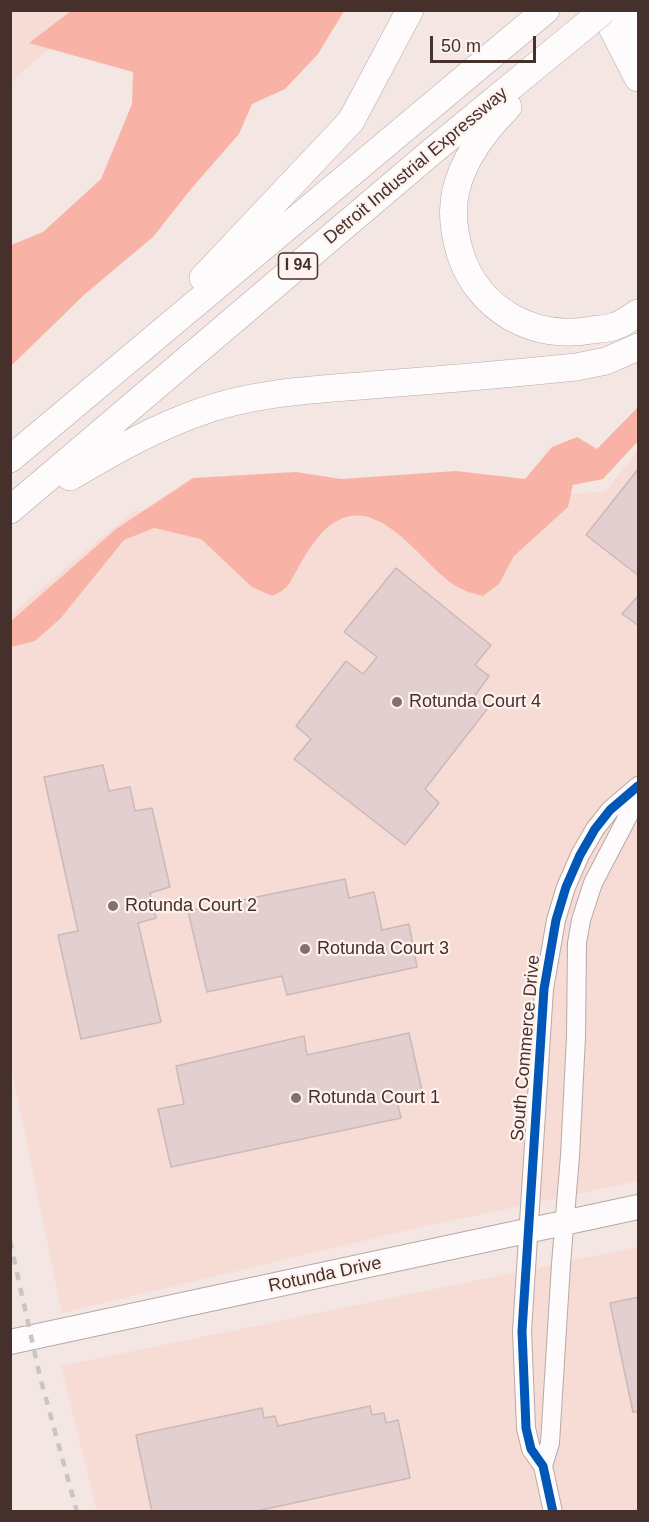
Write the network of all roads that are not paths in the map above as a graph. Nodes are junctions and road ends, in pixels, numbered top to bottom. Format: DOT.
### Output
graph roads {
  1 [pos="410,10"];
  2 [pos="546,10"];
  3 [pos="603,10"];
  4 [pos="626,10"];
  5 [pos="639,34"];
  6 [pos="570,39"];
  7 [pos="639,78"];
  8 [pos="639,313"];
  9 [pos="639,347"];
  10 [pos="113,372"];
  11 [pos="10,459"];
  12 [pos="33,492"];
  13 [pos="10,510"];
  14 [pos="639,786"];
  15 [pos="639,797"];
  16 [pos="639,1207"];
  17 [pos="565,1223"];
  18 [pos="529,1231"];
  19 [pos="10,1342"];
  20 [pos="543,1466"];
  21 [pos="553,1512"];
  1 -- 10 [label="highway"];
  2 -- 10 [label="highway, Detroit Industrial Expressway / I 94"];
  3 -- 6 [label="highway, Detroit Industrial Expressway / I 94, bridge"];
  3 -- 7 [label="highway"];
  4 -- 5 [label="highway"];
  6 -- 8 [label="highway"];
  6 -- 12 [label="highway, Detroit Industrial Expressway / I 94"];
  9 -- 12 [label="highway"];
  10 -- 11 [label="highway, Detroit Industrial Expressway / I 94"];
  12 -- 13 [label="highway, Detroit Industrial Expressway / I 94"];
  14 -- 18 [label="street, South Commerce Drive"];
  15 -- 17 [label="street"];
  16 -- 17 [label="main road, Rotunda Drive"];
  17 -- 18 [label="main road, Rotunda Drive"];
  17 -- 20 [label="street"];
  18 -- 19 [label="main road, Rotunda Drive"];
  18 -- 20 [label="street, South Commerce Drive"];
  20 -- 21 [label="street"];
}
